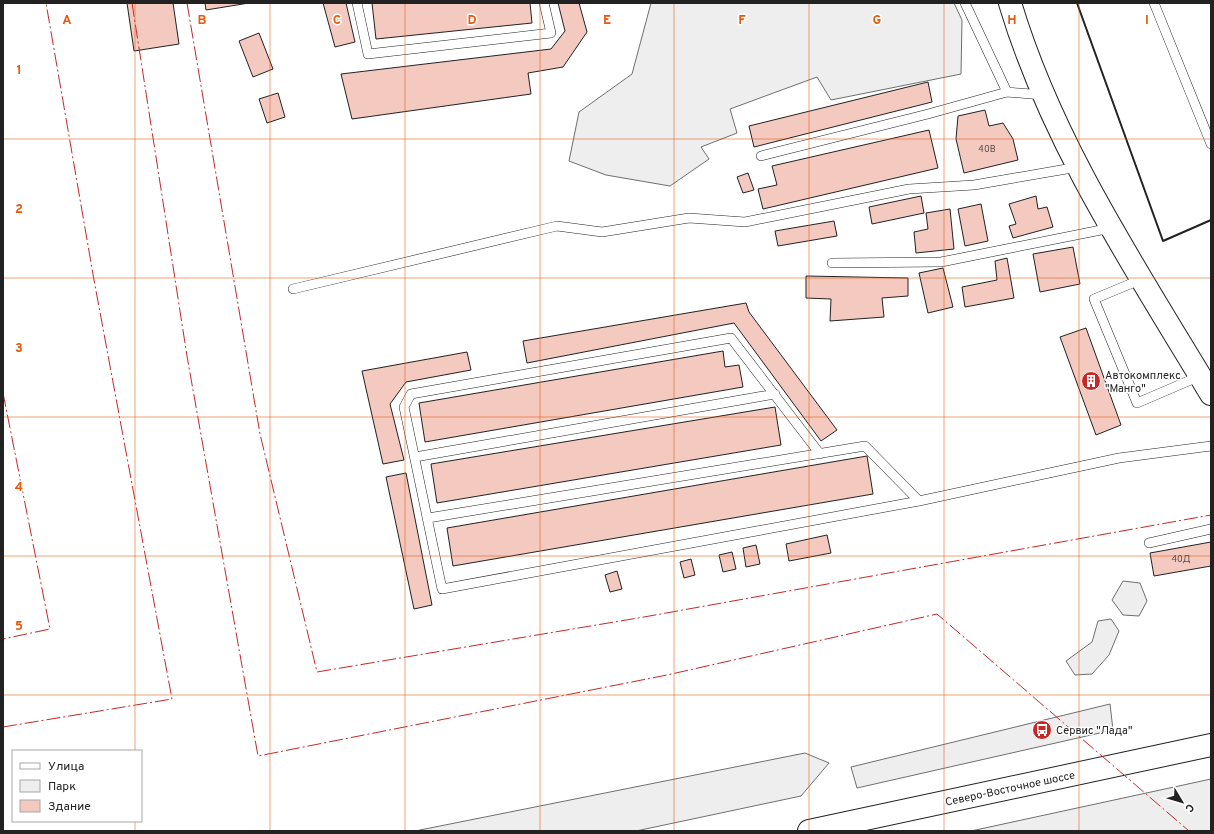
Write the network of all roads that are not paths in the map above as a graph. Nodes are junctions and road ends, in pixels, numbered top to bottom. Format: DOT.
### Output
graph roads {
  1 [pos="357,3"];
  2 [pos="544,3"];
  3 [pos="965,3"];
  4 [pos="1010,3"];
  5 [pos="1154,3"];
  6 [pos="1007,92"];
  7 [pos="1044,95"];
  8 [pos="1211,144"];
  9 [pos="761,156"];
  10 [pos="1078,167"];
  11 [pos="1111,228"];
  12 [pos="832,263"];
  13 [pos="1142,279"];
  14 [pos="293,289"];
  15 [pos="1206,385"];
  16 [pos="774,394"];
  17 [pos="1211,446"];
  18 [pos="820,454"];
  19 [pos="415,456"];
  20 [pos="919,501"];
  21 [pos="428,518"];
  22 [pos="1211,529"];
  23 [pos="1148,543"];
  24 [pos="1211,745"];
  25 [pos="809,831"];
  1 -- 2 [label="lane"];
  3 -- 6 [label="lane"];
  4 -- 7 [label="street"];
  5 -- 8 [label="lane"];
  6 -- 7 [label="lane"];
  6 -- 9 [label="lane"];
  7 -- 10 [label="street"];
  10 -- 11 [label="street"];
  10 -- 14 [label="lane"];
  11 -- 12 [label="lane"];
  11 -- 13 [label="street"];
  13 -- 15 [label="street"];
  13 -- 15 [label="lane"];
  16 -- 18 [label="lane"];
  16 -- 19 [label="lane"];
  16 -- 19 [label="lane"];
  17 -- 20 [label="lane"];
  18 -- 20 [label="lane"];
  18 -- 21 [label="lane"];
  19 -- 21 [label="lane"];
  20 -- 21 [label="lane"];
  22 -- 23 [label="lane"];
  24 -- 25 [label="street, Северо-Восточное шоссе"];
}
